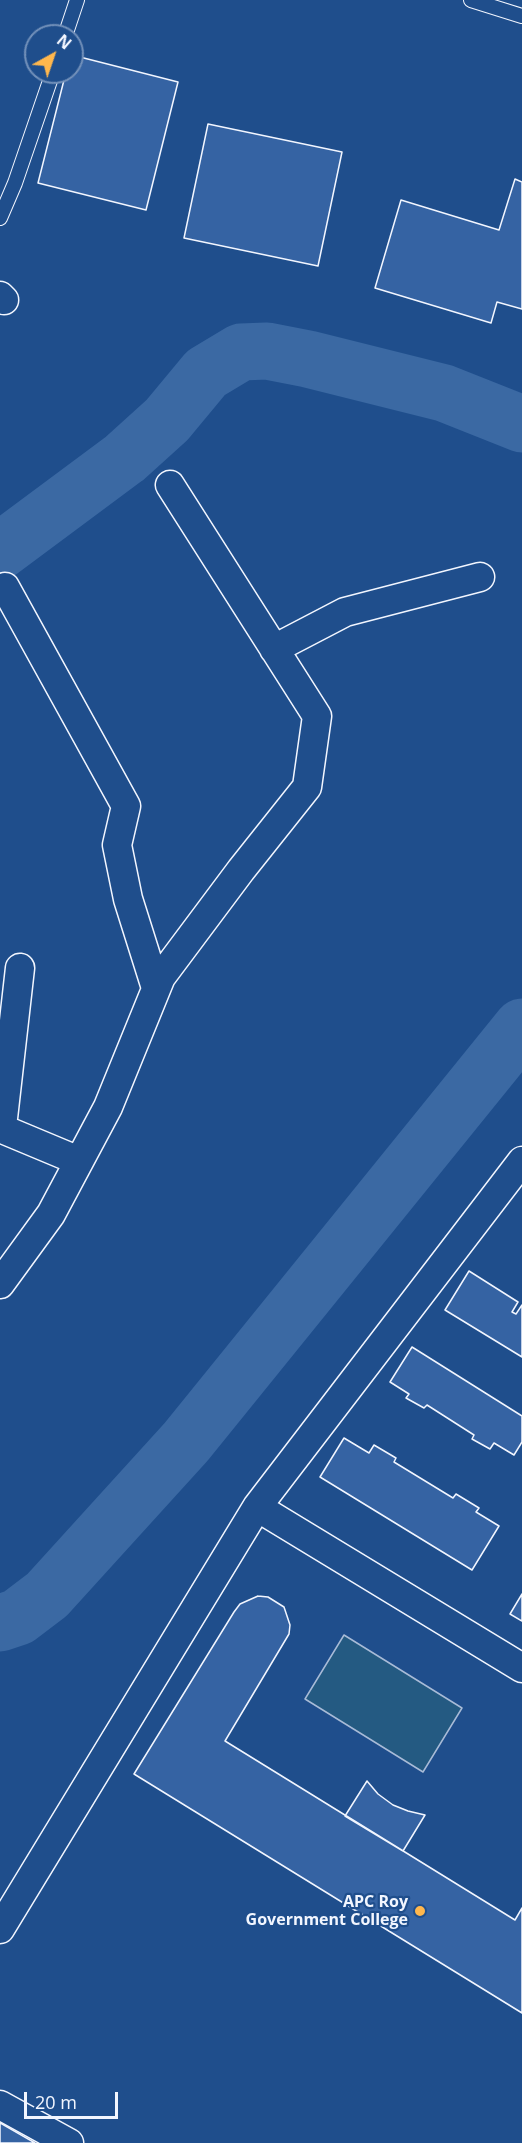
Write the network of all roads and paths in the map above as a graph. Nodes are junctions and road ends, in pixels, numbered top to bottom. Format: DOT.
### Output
graph roads {
  1 [pos="77,0"];
  2 [pos="471,0"];
  3 [pos="522,16"];
  4 [pos="69,24"];
  5 [pos="49,84"];
  6 [pos="0,218"];
  7 [pos="170,485"];
  8 [pos="480,577"];
  9 [pos="5,587"];
  10 [pos="274,649"];
  11 [pos="20,968"];
  12 [pos="156,988"];
  13 [pos="1,1127"];
  14 [pos="79,1161"];
  15 [pos="522,1161"];
  16 [pos="0,1284"];
  17 [pos="257,1507"];
  18 [pos="522,1668"];
  19 [pos="0,1929"];
  20 [pos="0,2105"];
  21 [pos="69,2143"];
  1 -- 4 [label="lane"];
  2 -- 3 [label="lane"];
  5 -- 6 [label="lane"];
  7 -- 10 [label="street"];
  8 -- 10 [label="street"];
  9 -- 12 [label="street"];
  10 -- 12 [label="street"];
  11 -- 13 [label="street"];
  12 -- 14 [label="street"];
  13 -- 14 [label="street"];
  14 -- 16 [label="street"];
  15 -- 17 [label="street"];
  17 -- 18 [label="street"];
  17 -- 19 [label="street"];
  20 -- 21 [label="street"];
}
